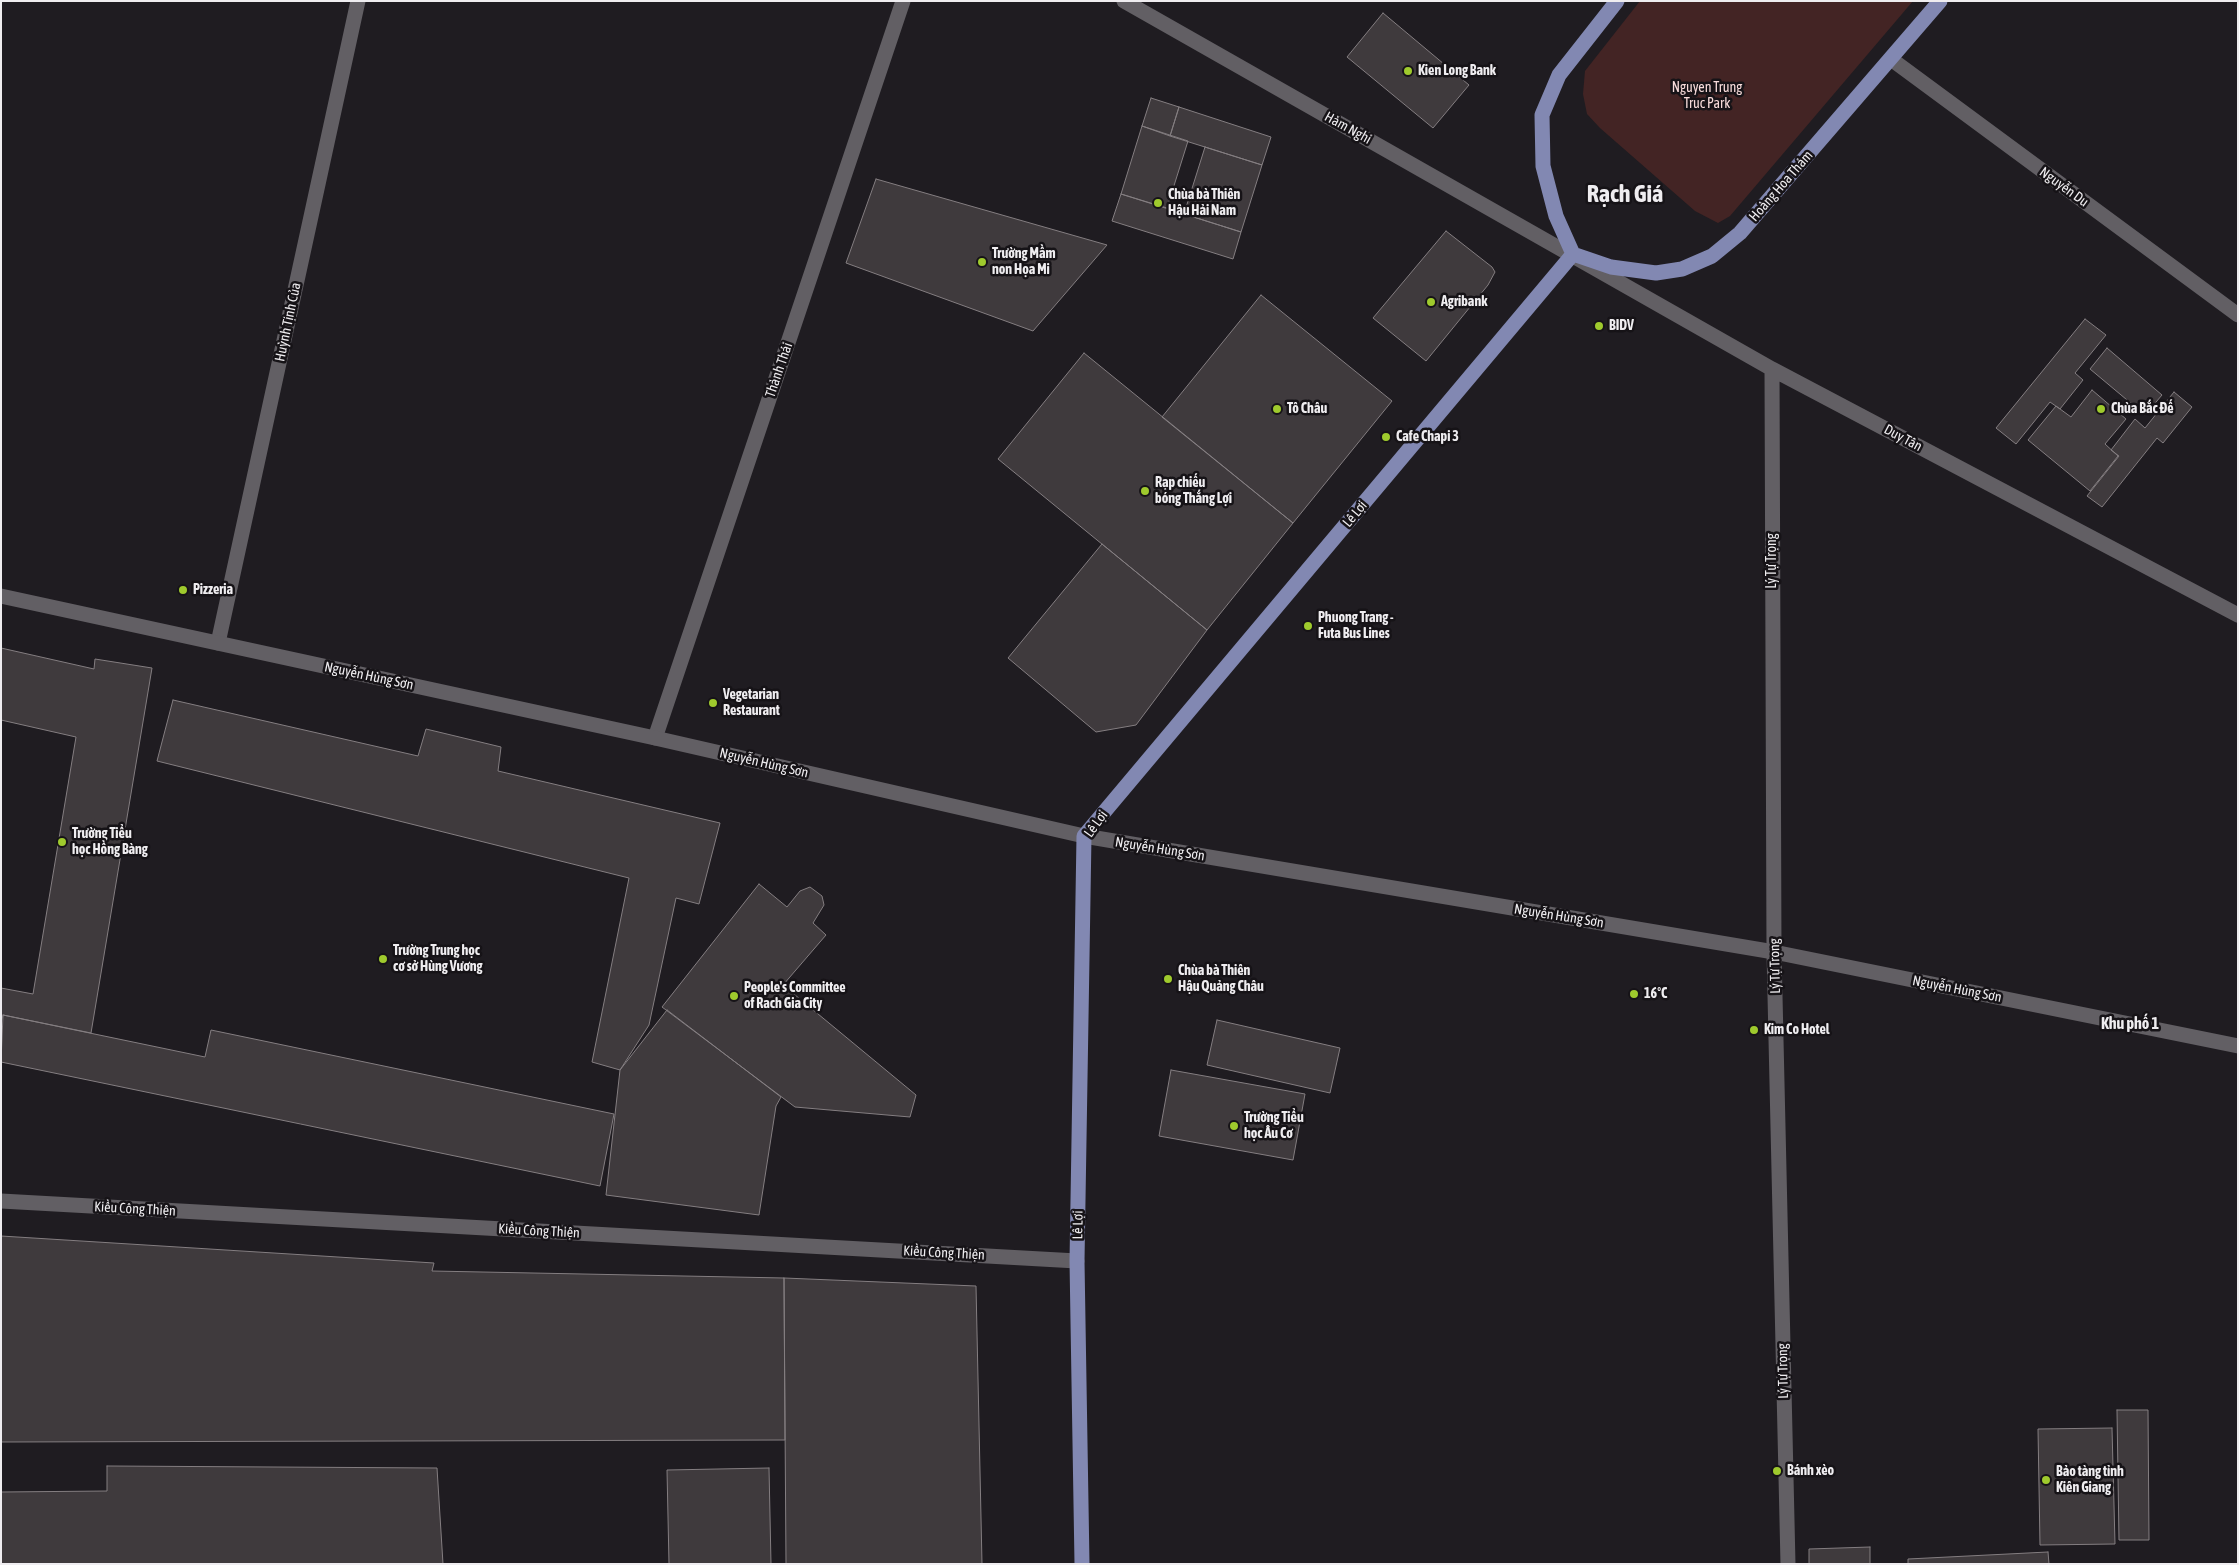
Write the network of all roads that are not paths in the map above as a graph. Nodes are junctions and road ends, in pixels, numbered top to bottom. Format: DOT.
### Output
graph roads {
  1 [pos="358,1"];
  2 [pos="902,1"];
  3 [pos="1124,1"];
  4 [pos="1617,1"];
  5 [pos="1940,1"];
  6 [pos="1891,59"];
  7 [pos="1573,254"];
  8 [pos="2238,315"];
  9 [pos="1772,369"];
  10 [pos="1,596"];
  11 [pos="2238,615"];
  12 [pos="218,643"];
  13 [pos="655,738"];
  14 [pos="1084,836"];
  15 [pos="1774,952"];
  16 [pos="2238,1046"];
  17 [pos="1,1202"];
  18 [pos="1077,1261"];
  19 [pos="1082,1564"];
  20 [pos="1788,1564"];
  1 -- 12 [label="street, Huỳnh Tịnh Của"];
  2 -- 13 [label="street, Thành Thái"];
  3 -- 7 [label="street, Hàm Nghi"];
  4 -- 7 [label="main road"];
  5 -- 6 [label="main road, Hoàng Hoa Thám"];
  6 -- 7 [label="main road, Hoàng Hoa Thám"];
  6 -- 8 [label="street, Nguyễn Du"];
  7 -- 9 [label="street, Duy Tân"];
  7 -- 14 [label="main road, Lê Lợi"];
  9 -- 11 [label="street, Duy Tân"];
  9 -- 15 [label="street, Lý Tự Trọng"];
  10 -- 12 [label="street, Nguyễn Hùng Sơn"];
  12 -- 13 [label="street, Nguyễn Hùng Sơn"];
  13 -- 14 [label="street, Nguyễn Hùng Sơn"];
  14 -- 15 [label="street, Nguyễn Hùng Sơn"];
  14 -- 18 [label="main road, Lê Lợi"];
  15 -- 16 [label="street, Nguyễn Hùng Sơn"];
  15 -- 20 [label="street, Lý Tự Trọng"];
  17 -- 18 [label="street, Kiều Công Thiện"];
  18 -- 19 [label="main road, Lê Lợi"];
}
